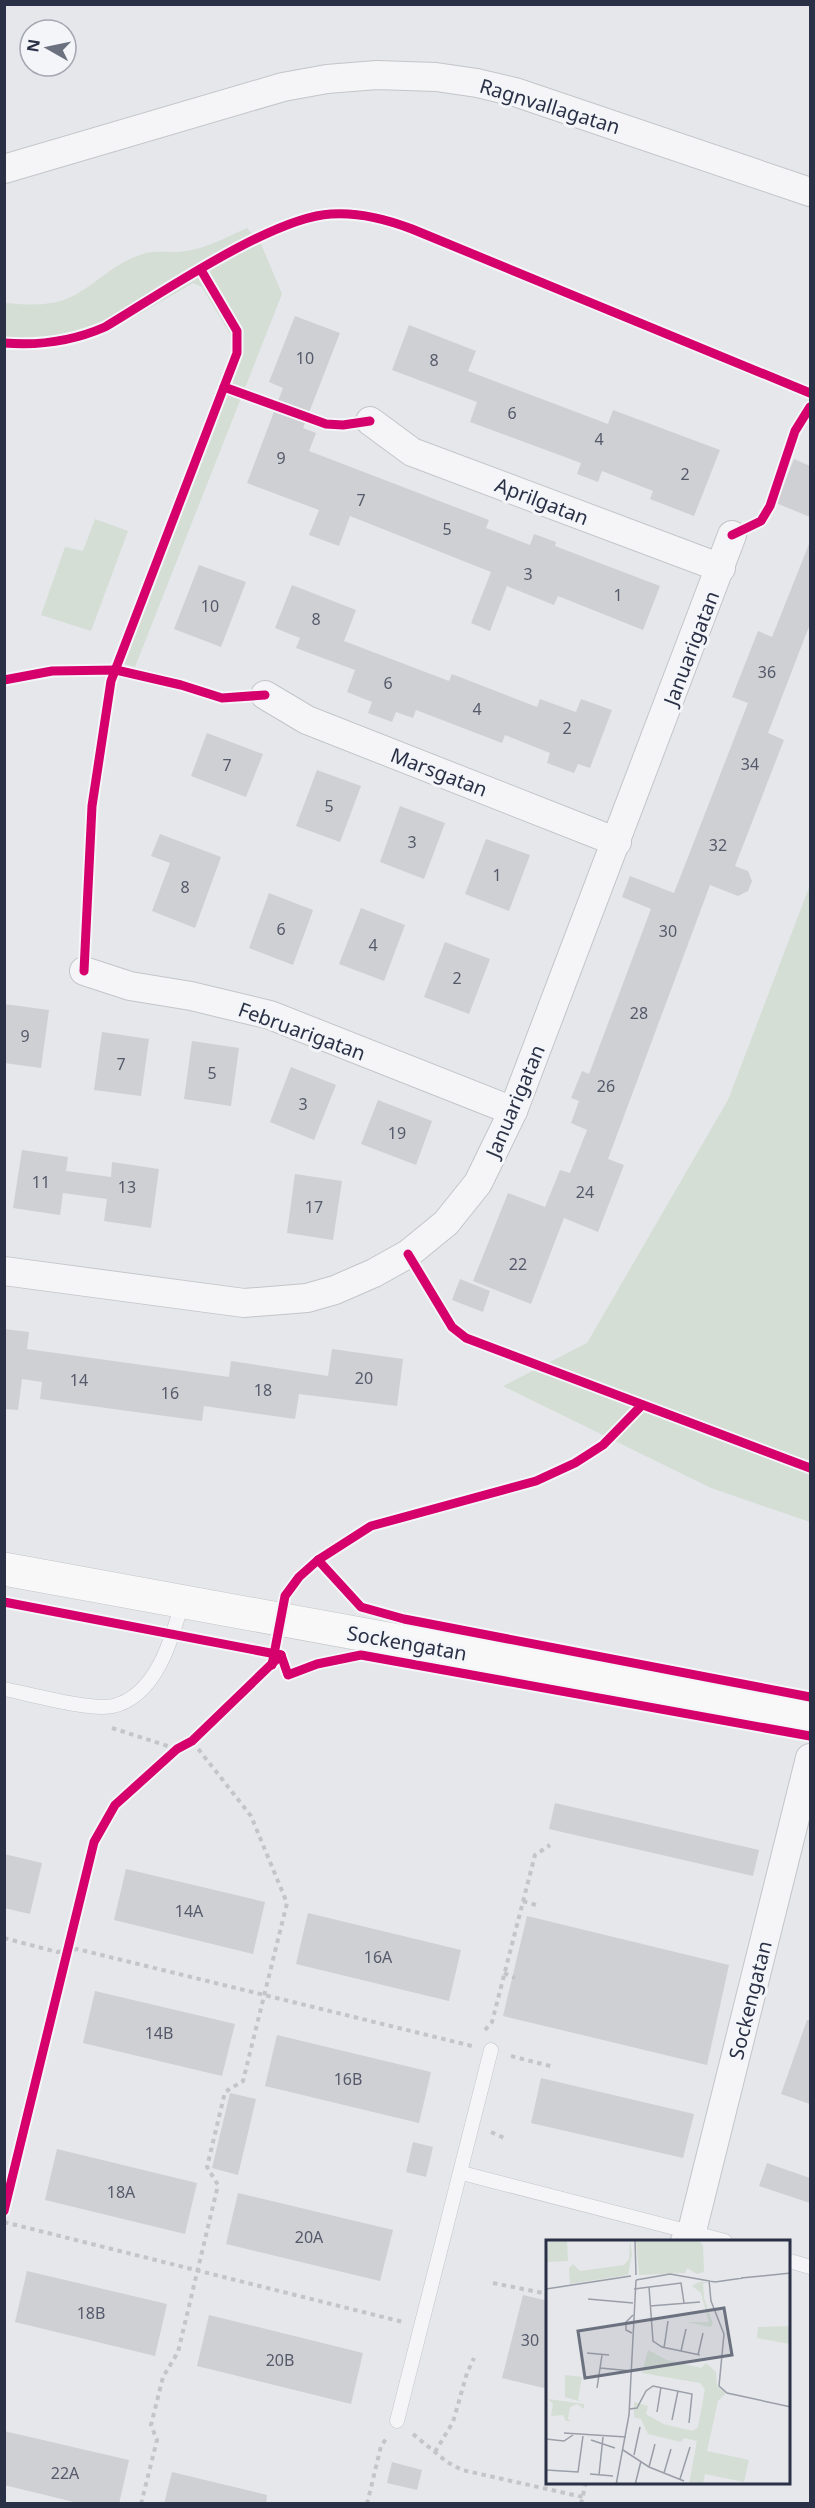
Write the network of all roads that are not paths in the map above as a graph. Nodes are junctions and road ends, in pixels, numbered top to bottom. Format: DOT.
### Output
graph roads {
  1 [pos="4,169"];
  2 [pos="810,192"];
  3 [pos="370,422"];
  4 [pos="732,535"];
  5 [pos="721,568"];
  6 [pos="265,695"];
  7 [pos="617,842"];
  8 [pos="84,971"];
  9 [pos="513,1111"];
  10 [pos="4,1271"];
  11 [pos="4,1569"];
  12 [pos="182,1603"];
  13 [pos="4,1689"];
  14 [pos="810,1716"];
  15 [pos="810,1758"];
  16 [pos="485,2049"];
  17 [pos="462,2173"];
  18 [pos="688,2236"];
  19 [pos="718,2240"];
  20 [pos="791,2262"];
  21 [pos="810,2267"];
  22 [pos="398,2421"];
  1 -- 2 [label="street, Ragnvallagatan"];
  3 -- 5 [label="street, Aprilgatan"];
  4 -- 5 [label="street, Januarigatan"];
  5 -- 7 [label="street, Januarigatan"];
  6 -- 7 [label="street, Marsgatan"];
  7 -- 9 [label="street, Januarigatan"];
  8 -- 9 [label="street, Februarigatan"];
  9 -- 10 [label="street, Januarigatan"];
  11 -- 12 [label="street, Sockengatan"];
  12 -- 13 [label="lane"];
  12 -- 14 [label="street, Sockengatan"];
  15 -- 18 [label="street, Sockengatan"];
  16 -- 17 [label="lane"];
  17 -- 18 [label="lane"];
  17 -- 22 [label="lane"];
  18 -- 19 [label="lane"];
  20 -- 21 [label="lane"];
}
